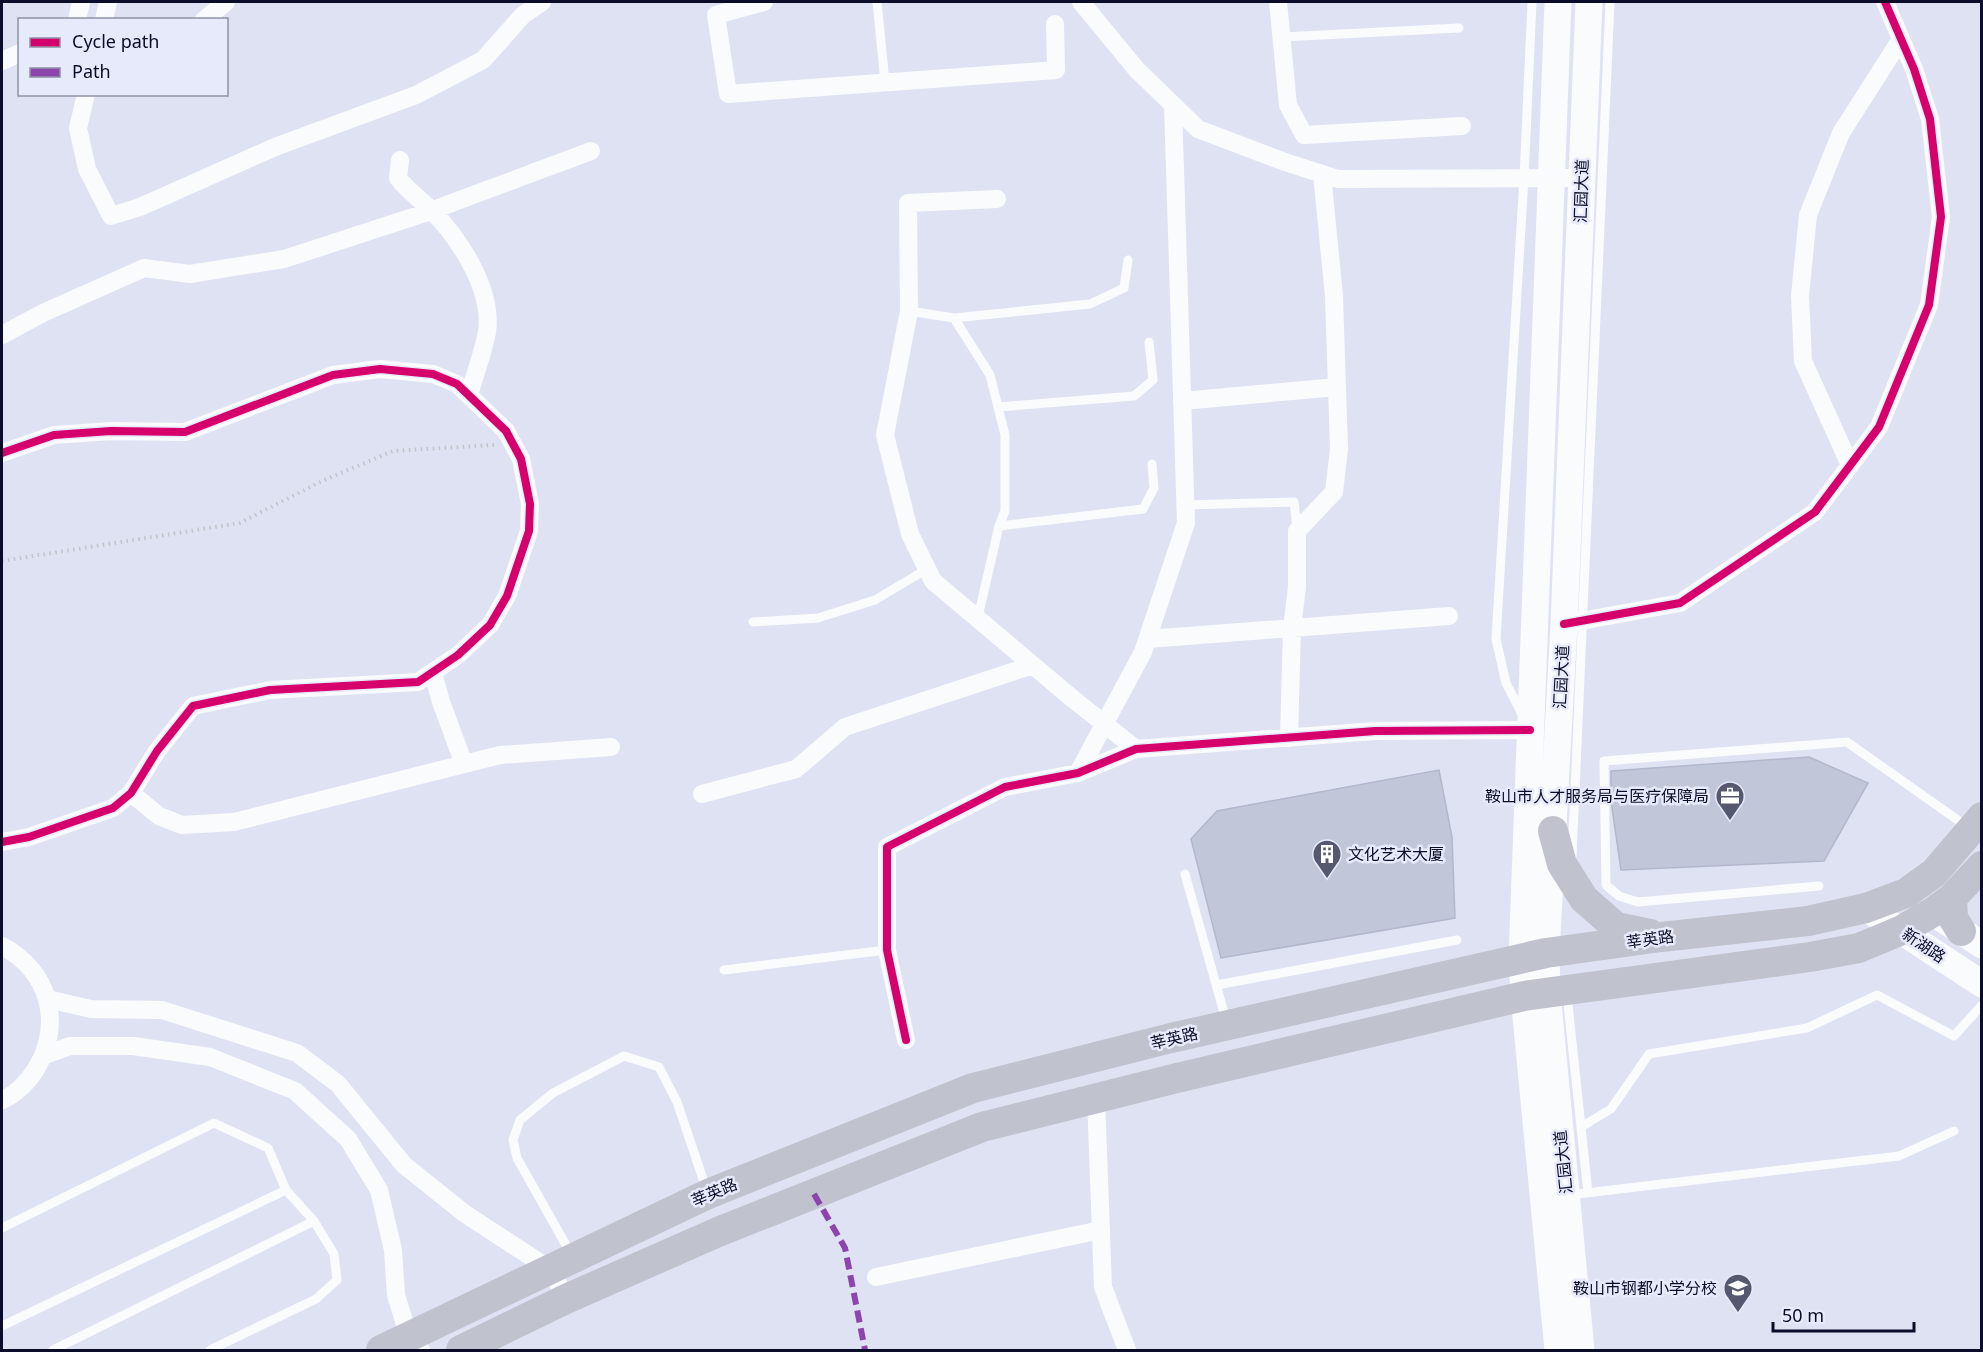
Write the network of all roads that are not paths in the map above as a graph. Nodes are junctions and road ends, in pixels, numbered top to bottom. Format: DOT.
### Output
graph roads {
  1 [pos="81,2"];
  2 [pos="108,2"];
  3 [pos="226,2"];
  4 [pos="542,2"];
  5 [pos="764,2"];
  6 [pos="877,2"];
  7 [pos="1081,2"];
  8 [pos="1278,2"];
  9 [pos="1532,2"];
  10 [pos="1558,2"];
  11 [pos="1589,2"];
  12 [pos="1610,2"];
  13 [pos="1885,2"];
  14 [pos="77,18"];
  15 [pos="104,18"];
  16 [pos="206,18"];
  17 [pos="1054,24"];
  18 [pos="1459,28"];
  19 [pos="1282,37"];
  20 [pos="1901,39"];
  21 [pos="18,54"];
  22 [pos="2,61"];
  23 [pos="885,82"];
  24 [pos="86,96"];
  25 [pos="1173,105"];
  26 [pos="1462,126"];
  27 [pos="591,151"];
  28 [pos="400,160"];
  29 [pos="1322,174"];
  30 [pos="1524,178"];
  31 [pos="1551,178"];
  32 [pos="1582,178"];
  33 [pos="997,199"];
  34 [pos="431,210"];
  35 [pos="1128,260"];
  36 [pos="909,311"];
  37 [pos="954,318"];
  38 [pos="2,335"];
  39 [pos="1149,342"];
  40 [pos="1337,387"];
  41 [pos="469,395"];
  42 [pos="1182,401"];
  43 [pos="998,407"];
  44 [pos="2,453"];
  45 [pos="1152,464"];
  46 [pos="1850,465"];
  47 [pos="1185,505"];
  48 [pos="999,526"];
  49 [pos="1297,531"];
  50 [pos="927,569"];
  51 [pos="1449,616"];
  52 [pos="978,618"];
  53 [pos="753,622"];
  54 [pos="1573,623"];
  55 [pos="1292,628"];
  56 [pos="1148,639"];
  57 [pos="1033,665"];
  58 [pos="433,673"];
  59 [pos="1104,724"];
  60 [pos="1530,730"];
  61 [pos="1289,738"];
  62 [pos="611,747"];
  63 [pos="1136,749"];
  64 [pos="464,765"];
  65 [pos="1078,773"];
  66 [pos="131,793"];
  67 [pos="702,794"];
  68 [pos="1976,823"];
  69 [pos="1553,831"];
  70 [pos="2,842"];
  71 [pos="1982,866"];
  72 [pos="1185,874"];
  73 [pos="1571,877"];
  74 [pos="1819,886"];
  75 [pos="1906,893"];
  76 [pos="1943,905"];
  77 [pos="1866,908"];
  78 [pos="1902,930"];
  79 [pos="1661,937"];
  80 [pos="1971,938"];
  81 [pos="1456,940"];
  82 [pos="2,946"];
  83 [pos="887,950"];
  84 [pos="1534,956"];
  85 [pos="724,970"];
  86 [pos="1982,984"];
  87 [pos="1216,986"];
  88 [pos="1546,993"];
  89 [pos="47,999"];
  90 [pos="1982,1005"];
  91 [pos="1228,1025"];
  92 [pos="906,1040"];
  93 [pos="45,1054"];
  94 [pos="1096,1098"];
  95 [pos="2,1100"];
  96 [pos="1581,1127"];
  97 [pos="1954,1131"];
  98 [pos="286,1190"];
  99 [pos="708,1194"];
  100 [pos="1577,1194"];
  101 [pos="314,1221"];
  102 [pos="2,1228"];
  103 [pos="1101,1230"];
  104 [pos="562,1264"];
  105 [pos="876,1277"];
  106 [pos="566,1299"];
  107 [pos="2,1326"];
  108 [pos="415,1344"];
  109 [pos="53,1350"];
  110 [pos="210,1350"];
  111 [pos="381,1350"];
  112 [pos="461,1350"];
  113 [pos="1127,1350"];
  114 [pos="1558,1350"];
  115 [pos="1581,1350"];
  1 -- 14 [label="street"];
  2 -- 15 [label="street"];
  3 -- 16 [label="street"];
  4 -- 24 [label="street"];
  5 -- 23 [label="street"];
  6 -- 23 [label="lane"];
  7 -- 25 [label="street"];
  8 -- 19 [label="street"];
  9 -- 30 [label="lane"];
  10 -- 31 [label="main road, 汇园大道"];
  11 -- 32 [label="main road, 汇园大道"];
  12 -- 54 [label="lane"];
  13 -- 20 [label="street"];
  17 -- 23 [label="street"];
  18 -- 19 [label="lane"];
  19 -- 26 [label="street"];
  20 -- 46 [label="street"];
  20 -- 46 [label="street"];
  21 -- 22 [label="street"];
  25 -- 29 [label="street"];
  25 -- 42 [label="street"];
  27 -- 34 [label="street"];
  28 -- 34 [label="street"];
  29 -- 30 [label="street"];
  29 -- 40 [label="street"];
  30 -- 31 [label="street"];
  30 -- 60 [label="lane"];
  31 -- 32 [label="street"];
  31 -- 60 [label="main road, 汇园大道"];
  32 -- 54 [label="main road, 汇园大道"];
  33 -- 36 [label="street"];
  34 -- 38 [label="street"];
  34 -- 41 [label="street"];
  35 -- 37 [label="lane"];
  36 -- 37 [label="lane"];
  36 -- 50 [label="street"];
  37 -- 43 [label="lane"];
  39 -- 43 [label="lane"];
  40 -- 42 [label="street"];
  40 -- 49 [label="street"];
  41 -- 44 [label="street"];
  41 -- 58 [label="street"];
  42 -- 47 [label="street"];
  43 -- 48 [label="lane"];
  45 -- 48 [label="lane"];
  46 -- 54 [label="street"];
  47 -- 49 [label="lane"];
  47 -- 56 [label="street"];
  48 -- 52 [label="lane"];
  49 -- 55 [label="street"];
  50 -- 52 [label="street"];
  50 -- 53 [label="lane"];
  51 -- 55 [label="street"];
  52 -- 57 [label="street"];
  54 -- 69 [label="main road, 汇园大道"];
  54 -- 73 [label="lane"];
  55 -- 56 [label="street"];
  55 -- 61 [label="street"];
  56 -- 59 [label="street"];
  57 -- 59 [label="street"];
  57 -- 67 [label="street"];
  58 -- 64 [label="street"];
  58 -- 66 [label="street"];
  59 -- 63 [label="street"];
  59 -- 65 [label="street"];
  60 -- 61 [label="street"];
  60 -- 84 [label="main road, 汇园大道"];
  61 -- 63 [label="street"];
  62 -- 64 [label="street"];
  63 -- 65 [label="street"];
  64 -- 66 [label="street"];
  65 -- 83 [label="street"];
  66 -- 70 [label="street"];
  68 -- 74 [label="lane"];
  68 -- 75 [label="main road, 莘英路"];
  69 -- 73 [label="main road"];
  69 -- 84 [label="main road, 汇园大道"];
  71 -- 76 [label="main road"];
  72 -- 87 [label="lane"];
  73 -- 79 [label="main road"];
  75 -- 76 [label="main road, 新湖路"];
  75 -- 77 [label="main road, 莘英路"];
  76 -- 78 [label="main road"];
  76 -- 80 [label="main road"];
  77 -- 78 [label="main road, 新湖路"];
  77 -- 79 [label="main road, 莘英路"];
  78 -- 86 [label="main road, 新湖路"];
  78 -- 88 [label="main road"];
  79 -- 84 [label="main road, 莘英路"];
  81 -- 87 [label="lane"];
  82 -- 89 [label="street"];
  83 -- 85 [label="lane"];
  83 -- 92 [label="street"];
  84 -- 88 [label="main road, 汇园大道"];
  84 -- 91 [label="main road, 莘英路"];
  87 -- 91 [label="lane"];
  88 -- 94 [label="main road"];
  88 -- 96 [label="lane"];
  88 -- 100 [label="main road, 汇园大道"];
  88 -- 114 [label="main road, 汇园大道"];
  89 -- 93 [label="street"];
  89 -- 104 [label="street"];
  90 -- 96 [label="lane"];
  91 -- 99 [label="main road, 莘英路"];
  93 -- 95 [label="street"];
  93 -- 108 [label="street"];
  94 -- 103 [label="street"];
  94 -- 106 [label="main road"];
  96 -- 100 [label="lane"];
  97 -- 100 [label="lane"];
  98 -- 101 [label="lane"];
  98 -- 102 [label="lane"];
  98 -- 107 [label="lane"];
  99 -- 104 [label="main road, 莘英路"];
  99 -- 104 [label="lane"];
  100 -- 115 [label="main road, 汇园大道"];
  101 -- 109 [label="lane"];
  101 -- 110 [label="lane"];
  103 -- 105 [label="street"];
  103 -- 113 [label="street"];
  104 -- 106 [label="street"];
  104 -- 108 [label="main road, 莘英路"];
  106 -- 112 [label="main road"];
  108 -- 111 [label="main road, 莘英路"];
}
